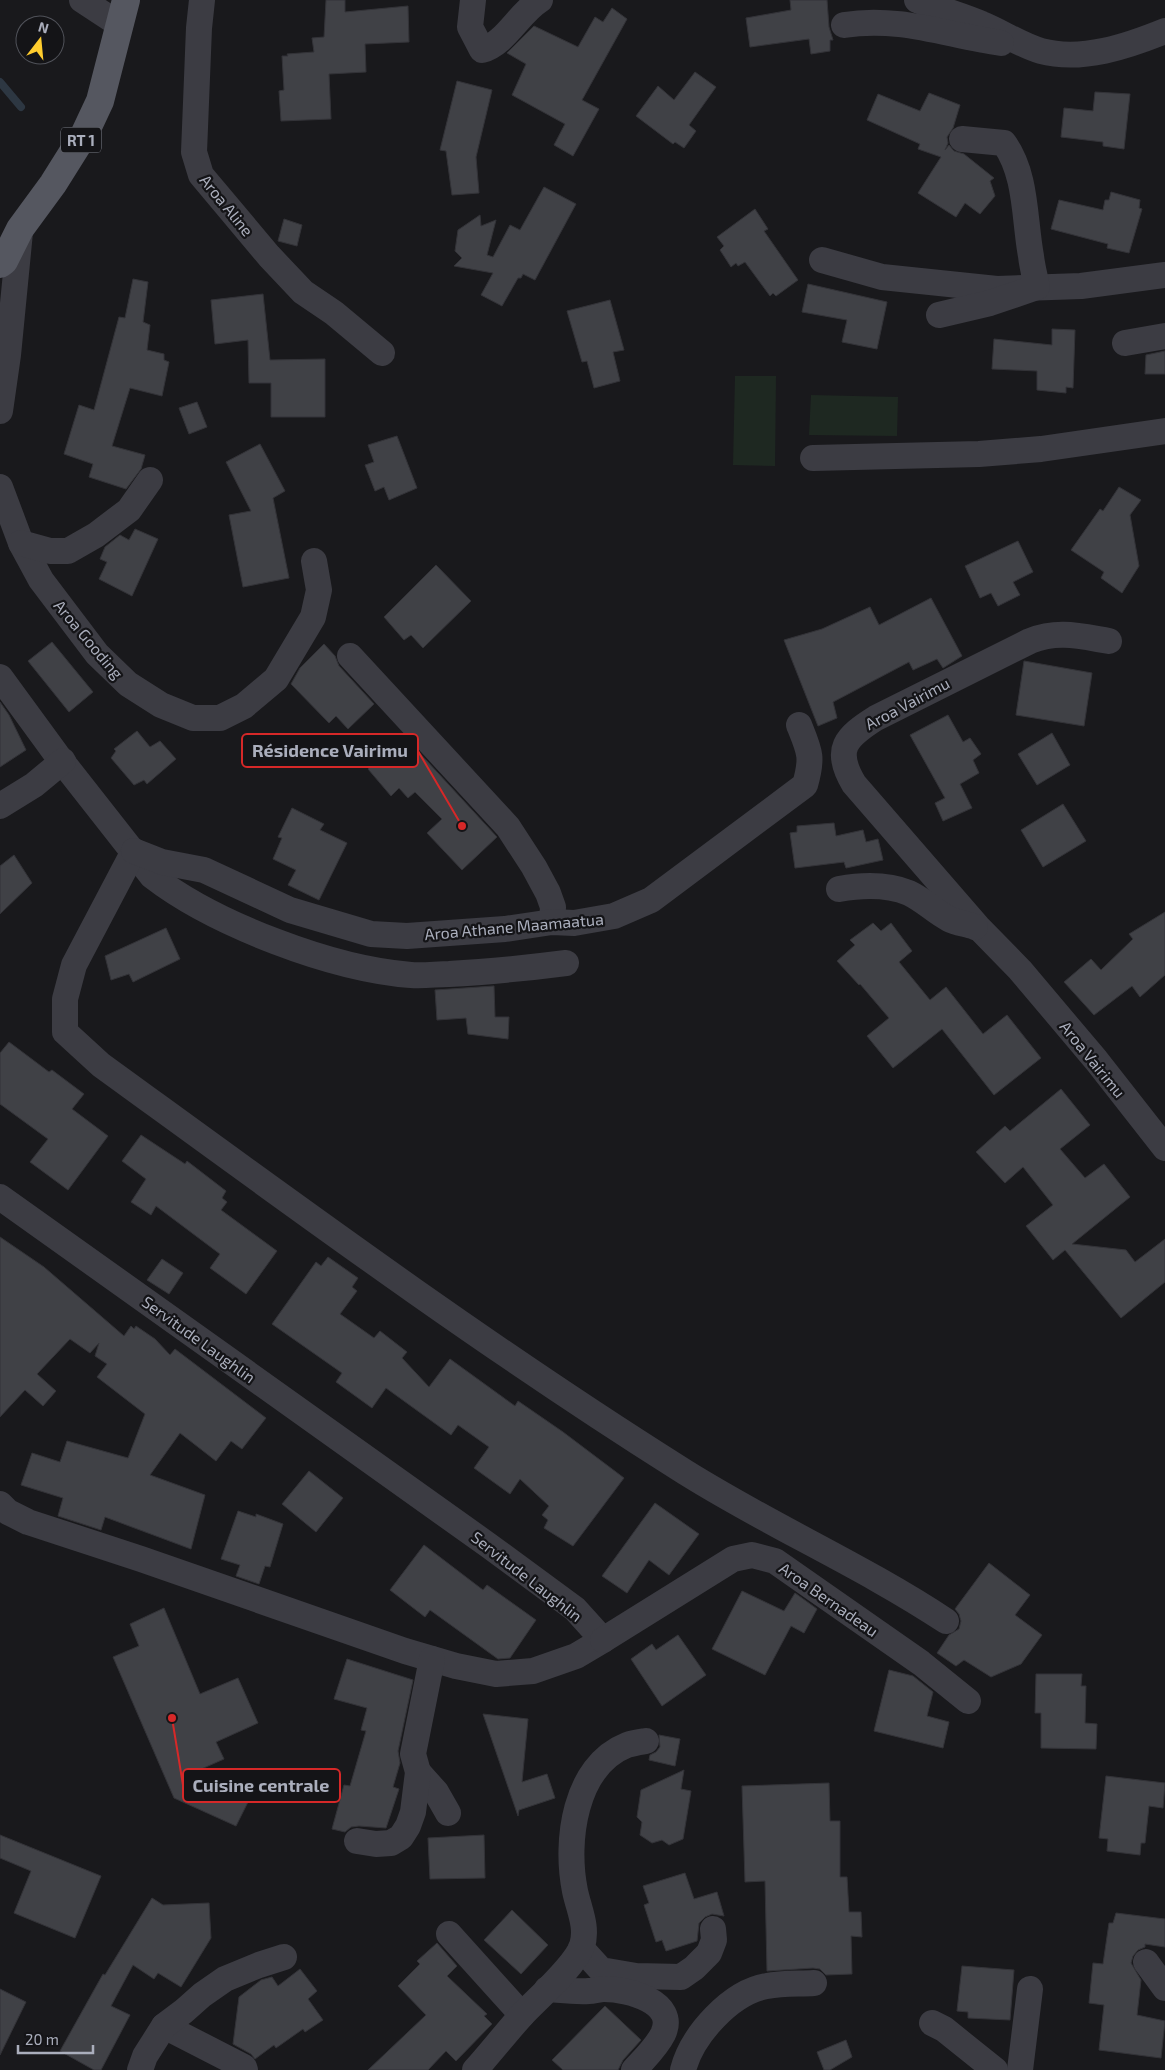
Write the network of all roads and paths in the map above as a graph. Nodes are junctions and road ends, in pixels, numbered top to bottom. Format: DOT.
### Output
graph roads {
  1 [pos="82,0"];
  2 [pos="202,0"];
  3 [pos="473,0"];
  4 [pos="540,0"];
  5 [pos="917,0"];
  6 [pos="123,12"];
  7 [pos="844,25"];
  8 [pos="1165,32"];
  9 [pos="1023,44"];
  10 [pos="962,139"];
  11 [pos="20,229"];
  12 [pos="822,260"];
  13 [pos="0,264"];
  14 [pos="1165,275"];
  15 [pos="1038,287"];
  16 [pos="939,315"];
  17 [pos="1165,336"];
  18 [pos="1124,343"];
  19 [pos="382,353"];
  20 [pos="0,411"];
  21 [pos="1165,431"];
  22 [pos="813,458"];
  23 [pos="150,480"];
  24 [pos="0,487"];
  25 [pos="21,543"];
  26 [pos="314,561"];
  27 [pos="1108,641"];
  28 [pos="350,656"];
  29 [pos="0,676"];
  30 [pos="799,725"];
  31 [pos="62,761"];
  32 [pos="0,806"];
  33 [pos="134,851"];
  34 [pos="839,889"];
  35 [pos="552,922"];
  36 [pos="978,928"];
  37 [pos="566,964"];
  38 [pos="1165,1148"];
  39 [pos="0,1197"];
  40 [pos="0,1504"];
  41 [pos="946,1620"];
  42 [pos="603,1640"];
  43 [pos="432,1659"];
  44 [pos="968,1700"];
  45 [pos="646,1741"];
  46 [pos="418,1772"];
  47 [pos="448,1813"];
  48 [pos="357,1841"];
  49 [pos="713,1929"];
  50 [pos="449,1934"];
  51 [pos="581,1948"];
  52 [pos="284,1956"];
  53 [pos="1146,1962"];
  54 [pos="814,1983"];
  55 [pos="1165,1988"];
  56 [pos="547,1989"];
  57 [pos="1030,1989"];
  58 [pos="522,2015"];
  59 [pos="932,2023"];
  60 [pos="164,2026"];
  61 [pos="140,2070"];
  62 [pos="245,2070"];
  63 [pos="475,2070"];
  64 [pos="634,2070"];
  65 [pos="684,2070"];
  66 [pos="995,2070"];
  67 [pos="1020,2070"];
  1 -- 6 [label="street"];
  2 -- 19 [label="street, Aroa Aline"];
  3 -- 4 [label="street"];
  5 -- 9 [label="street"];
  6 -- 11 [label="main road, RT 1"];
  7 -- 9 [label="street"];
  8 -- 9 [label="street"];
  10 -- 15 [label="street"];
  11 -- 13 [label="main road, RT 1"];
  11 -- 20 [label="street"];
  12 -- 15 [label="street"];
  14 -- 15 [label="street"];
  15 -- 16 [label="street"];
  17 -- 18 [label="street"];
  21 -- 22 [label="street"];
  23 -- 25 [label="street"];
  24 -- 25 [label="street, Aroa Gooding"];
  25 -- 26 [label="street, Aroa Gooding"];
  27 -- 36 [label="street, Aroa Vairimu"];
  28 -- 35 [label="street"];
  29 -- 31 [label="street"];
  30 -- 35 [label="street, Aroa Athane Maamaatua"];
  31 -- 32 [label="street"];
  31 -- 33 [label="street"];
  33 -- 35 [label="street, Aroa Athane Maamaatua"];
  33 -- 37 [label="street"];
  33 -- 41 [label="street"];
  34 -- 36 [label="street, Aroa Vairimu"];
  36 -- 38 [label="street, Aroa Vairimu"];
  39 -- 42 [label="street, Servitude Laughlin"];
  40 -- 43 [label="street"];
  42 -- 43 [label="street"];
  42 -- 44 [label="street, Aroa Bernadeau"];
  43 -- 46 [label="street"];
  45 -- 51 [label="street"];
  46 -- 47 [label="street"];
  46 -- 48 [label="street"];
  49 -- 51 [label="street"];
  50 -- 58 [label="street"];
  51 -- 56 [label="street"];
  52 -- 60 [label="street"];
  53 -- 55 [label="street"];
  54 -- 65 [label="street"];
  56 -- 58 [label="street"];
  56 -- 64 [label="street"];
  57 -- 67 [label="street"];
  58 -- 63 [label="street"];
  59 -- 66 [label="street"];
  60 -- 61 [label="street"];
  60 -- 62 [label="street"];
}
